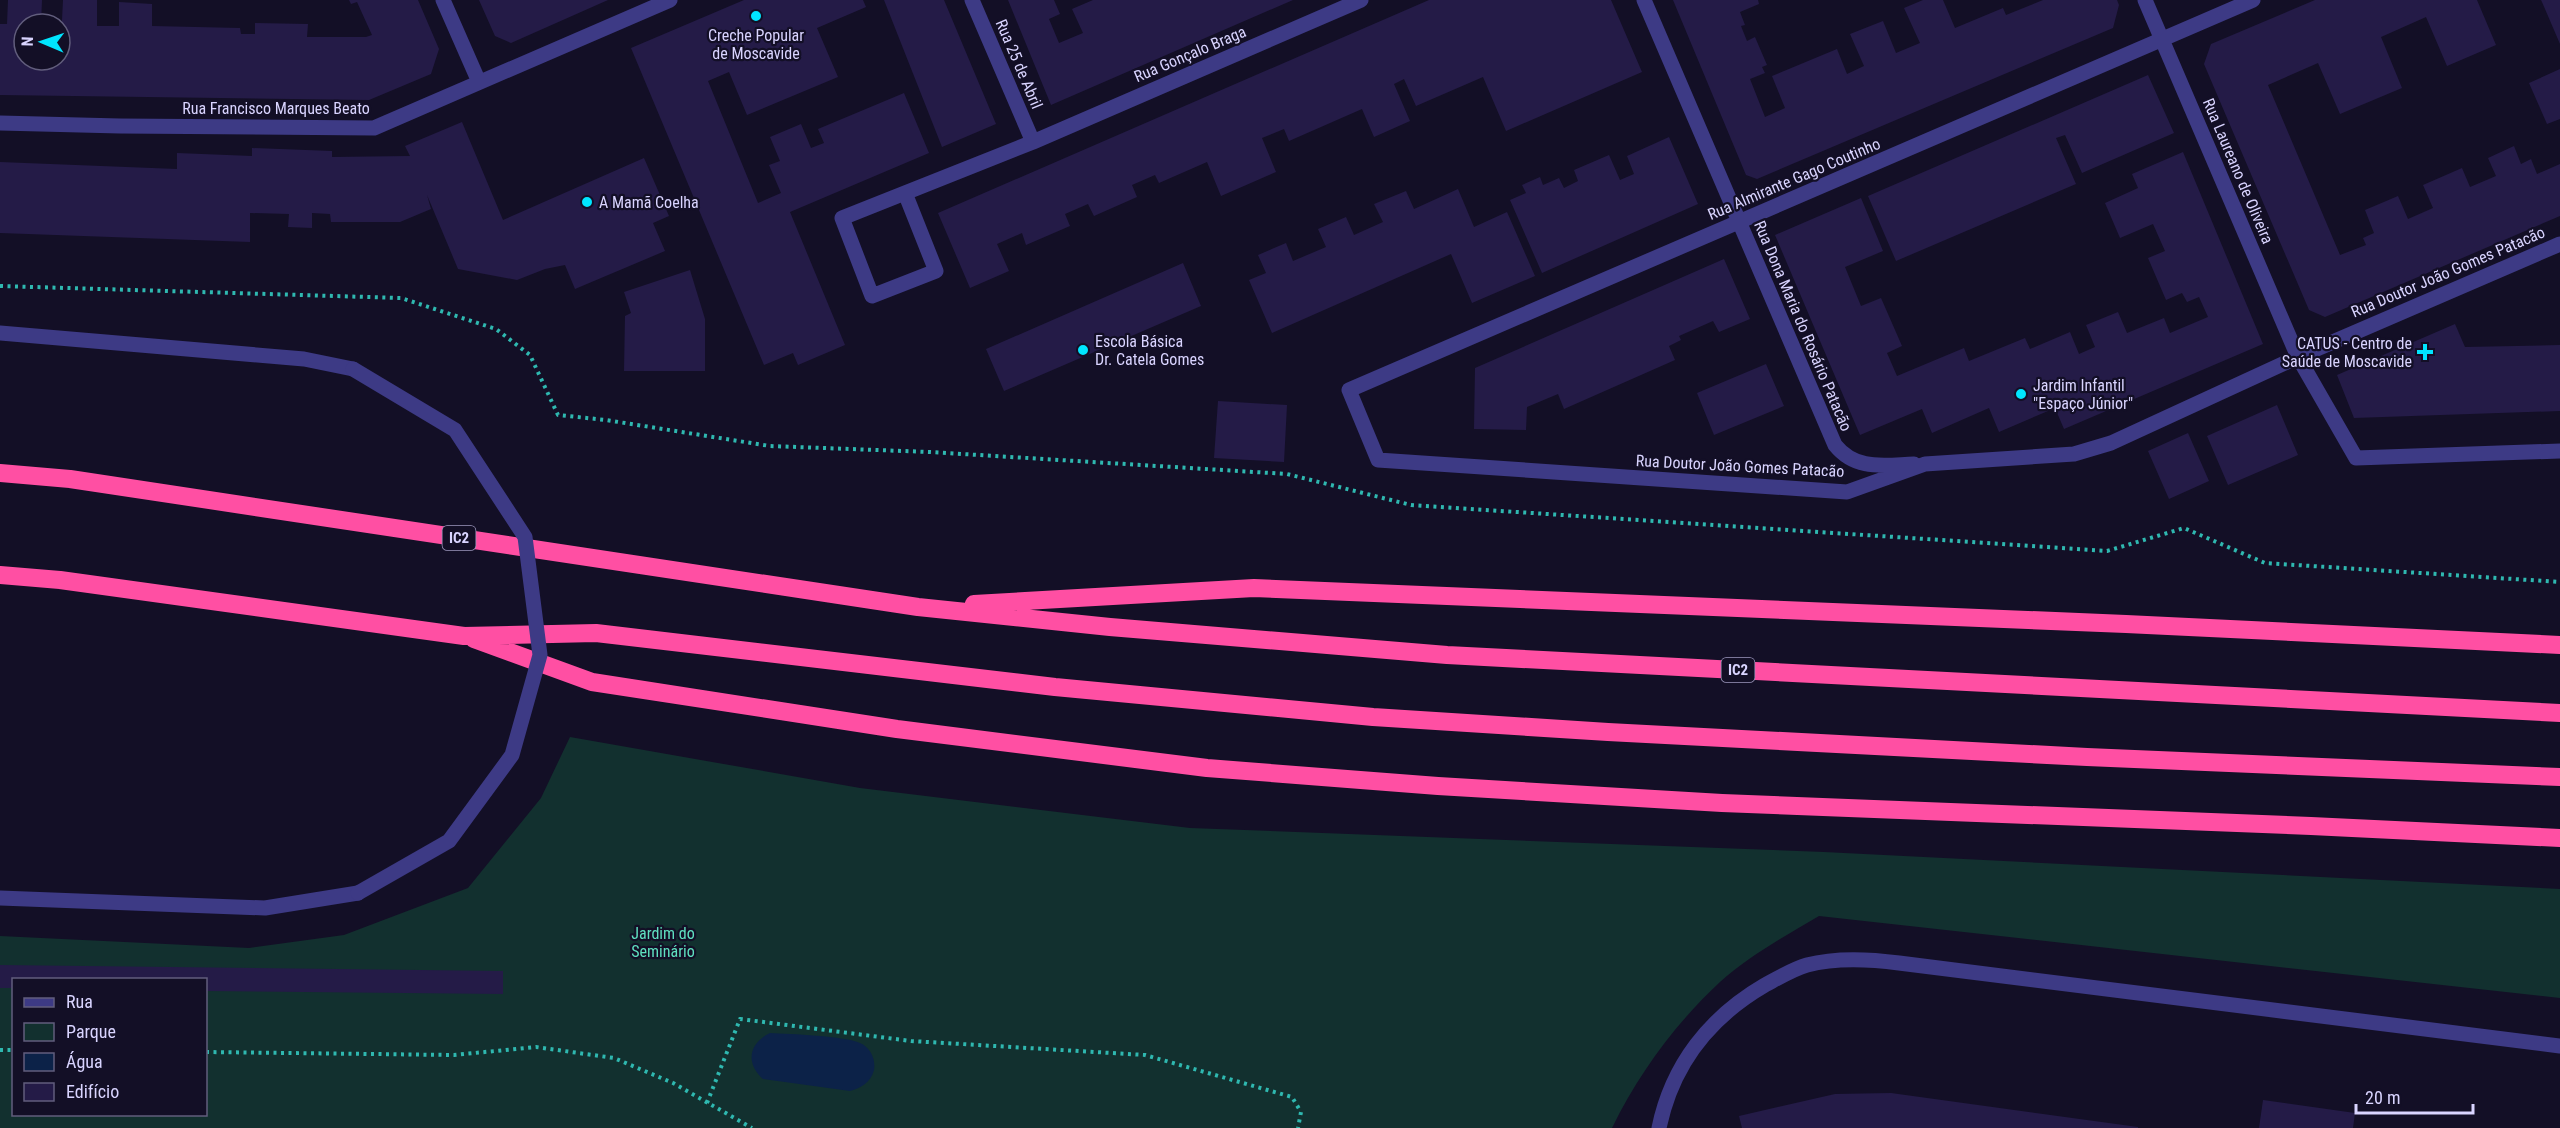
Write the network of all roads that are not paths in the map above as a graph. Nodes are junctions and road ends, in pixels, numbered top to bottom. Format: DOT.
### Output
graph roads {
  1 [pos="443,0"];
  2 [pos="670,0"];
  3 [pos="972,0"];
  4 [pos="1361,0"];
  5 [pos="1644,0"];
  6 [pos="2145,0"];
  7 [pos="2253,0"];
  8 [pos="2162,39"];
  9 [pos="479,82"];
  10 [pos="0,123"];
  11 [pos="1033,142"];
  12 [pos="905,193"];
  13 [pos="1739,222"];
  14 [pos="2560,244"];
  15 [pos="0,333"];
  16 [pos="2298,357"];
  17 [pos="1349,390"];
  18 [pos="2560,451"];
  19 [pos="1925,464"];
  20 [pos="0,473"];
  21 [pos="0,575"];
  22 [pos="918,607"];
  23 [pos="464,636"];
  24 [pos="2560,645"];
  25 [pos="2560,713"];
  26 [pos="2560,777"];
  27 [pos="2560,838"];
  28 [pos="0,898"];
  29 [pos="2560,1046"];
  30 [pos="1659,1128"];
  1 -- 9 [label="street"];
  2 -- 9 [label="street, Rua Francisco Marques Beato"];
  3 -- 11 [label="street, Rua 25 de Abril"];
  4 -- 11 [label="street, Rua Gonçalo Braga"];
  5 -- 13 [label="street, Rua Dona Maria do Rosário Patacão"];
  6 -- 8 [label="street, Rua Laureano de Oliveira"];
  7 -- 8 [label="street, Rua Almirante Gago Coutinho"];
  8 -- 13 [label="street, Rua Almirante Gago Coutinho"];
  8 -- 16 [label="street, Rua Laureano de Oliveira"];
  9 -- 10 [label="street, Rua Francisco Marques Beato"];
  11 -- 12 [label="street, Rua Gonçalo Braga"];
  12 -- 12 [label="street, Rua Gonçalo Braga"];
  13 -- 17 [label="street, Rua Almirante Gago Coutinho"];
  13 -- 19 [label="street, Rua Dona Maria do Rosário Patacão"];
  14 -- 16 [label="street, Rua Doutor João Gomes Patacão"];
  15 -- 28 [label="street, bridge"];
  16 -- 18 [label="street, Rua Laureano de Oliveira"];
  16 -- 19 [label="street, Rua Doutor João Gomes Patacão"];
  17 -- 19 [label="street, Rua Doutor João Gomes Patacão"];
  20 -- 22 [label="highway, IC2"];
  21 -- 23 [label="highway"];
  22 -- 24 [label="highway"];
  22 -- 25 [label="highway, IC2"];
  23 -- 26 [label="highway"];
  23 -- 27 [label="highway"];
  29 -- 30 [label="street"];
}
